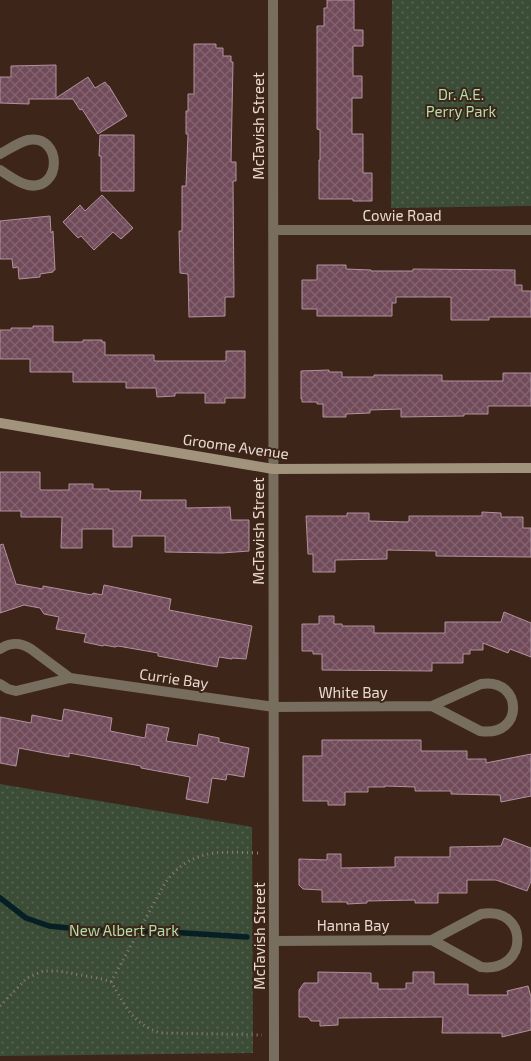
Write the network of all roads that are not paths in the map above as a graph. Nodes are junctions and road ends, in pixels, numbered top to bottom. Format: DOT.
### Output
graph roads {
  1 [pos="273,0"];
  2 [pos="0,154"];
  3 [pos="0,170"];
  4 [pos="273,230"];
  5 [pos="531,230"];
  6 [pos="0,423"];
  7 [pos="531,468"];
  8 [pos="273,469"];
  9 [pos="0,649"];
  10 [pos="70,678"];
  11 [pos="0,684"];
  12 [pos="432,706"];
  13 [pos="274,707"];
  14 [pos="274,940"];
  15 [pos="432,940"];
  16 [pos="274,1061"];
  1 -- 4 [label="street, McTavish Street"];
  2 -- 3 [label="street"];
  4 -- 5 [label="street, Cowie Road"];
  4 -- 8 [label="street, McTavish Street"];
  6 -- 8 [label="street, Groome Avenue"];
  7 -- 8 [label="street, Groome Avenue"];
  8 -- 13 [label="street, McTavish Street"];
  9 -- 10 [label="street, Currie Bay"];
  10 -- 11 [label="street, Currie Bay"];
  10 -- 13 [label="street, Currie Bay"];
  12 -- 12 [label="street, White Bay"];
  12 -- 13 [label="street, White Bay"];
  13 -- 14 [label="street, McTavish Street"];
  14 -- 15 [label="street, Hanna Bay"];
  14 -- 16 [label="street, McTavish Street"];
  15 -- 15 [label="street, Hanna Bay"];
}
